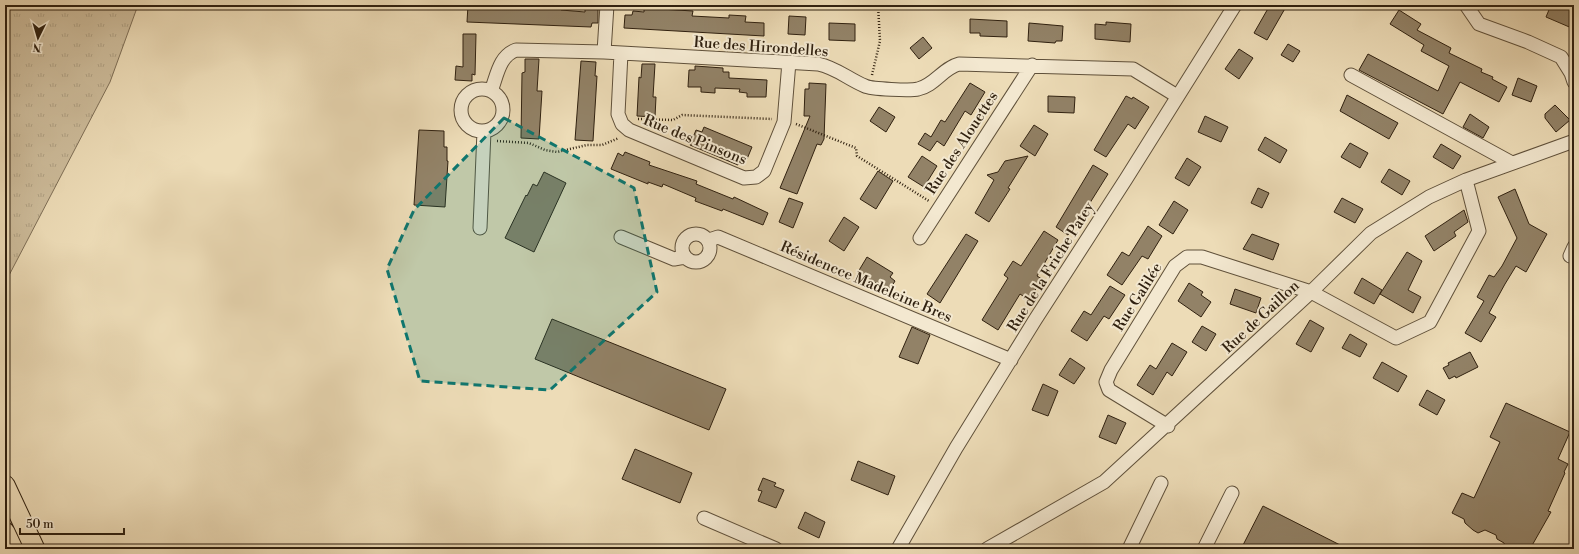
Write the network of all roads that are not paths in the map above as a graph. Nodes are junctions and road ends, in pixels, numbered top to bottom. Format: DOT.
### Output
graph roads {
  1 [pos="607,5"];
  2 [pos="1235,5"];
  3 [pos="1466,5"];
  4 [pos="604,52"];
  5 [pos="621,53"];
  6 [pos="789,62"];
  7 [pos="1032,65"];
  8 [pos="1351,75"];
  9 [pos="1574,82"];
  10 [pos="491,91"];
  11 [pos="1177,96"];
  12 [pos="484,135"];
  13 [pos="1574,141"];
  14 [pos="1512,163"];
  15 [pos="1466,180"];
  16 [pos="480,228"];
  17 [pos="621,237"];
  18 [pos="920,238"];
  19 [pos="709,240"];
  20 [pos="684,256"];
  21 [pos="1311,292"];
  22 [pos="1011,360"];
  23 [pos="1168,426"];
  24 [pos="1161,483"];
  25 [pos="5,485"];
  26 [pos="1232,493"];
  27 [pos="704,518"];
  28 [pos="5,532"];
  29 [pos="13,549"];
  30 [pos="35,549"];
  31 [pos="776,549"];
  32 [pos="898,549"];
  33 [pos="987,549"];
  34 [pos="1129,549"];
  35 [pos="1204,549"];
  1 -- 4 [label="street"];
  2 -- 11 [label="street, Rue de la Friche Patey"];
  3 -- 9 [label="street"];
  4 -- 5 [label="street, Rue des Hirondelles"];
  4 -- 10 [label="street, Rue des Hirondelles"];
  5 -- 6 [label="street, Rue des Hirondelles"];
  5 -- 6 [label="street, Rue des Pinsons"];
  6 -- 7 [label="street, Rue des Hirondelles"];
  7 -- 11 [label="street, Rue des Hirondelles"];
  7 -- 18 [label="street, Rue des Alouettes"];
  8 -- 14 [label="street"];
  10 -- 12 [label="street"];
  10 -- 12 [label="street"];
  11 -- 22 [label="street, Rue de la Friche Patey"];
  12 -- 16 [label="street"];
  13 -- 14 [label="street, Rue de Gaillon"];
  14 -- 15 [label="street, Rue de Gaillon"];
  15 -- 21 [label="street, Rue de Gaillon"];
  15 -- 21 [label="street"];
  17 -- 20 [label="street"];
  19 -- 20 [label="street"];
  19 -- 20 [label="street, Résidencce Madeleine Bres"];
  19 -- 22 [label="street, Résidencce Madeleine Bres"];
  21 -- 23 [label="street, Rue de Gaillon"];
  21 -- 23 [label="street, Rue Galilée"];
  22 -- 32 [label="street, Rue de la Friche Patey"];
  23 -- 33 [label="street, Rue de Gaillon"];
  24 -- 34 [label="street"];
  25 -- 30 [label="highway"];
  26 -- 35 [label="street"];
  27 -- 31 [label="street"];
  28 -- 29 [label="highway"];
}
